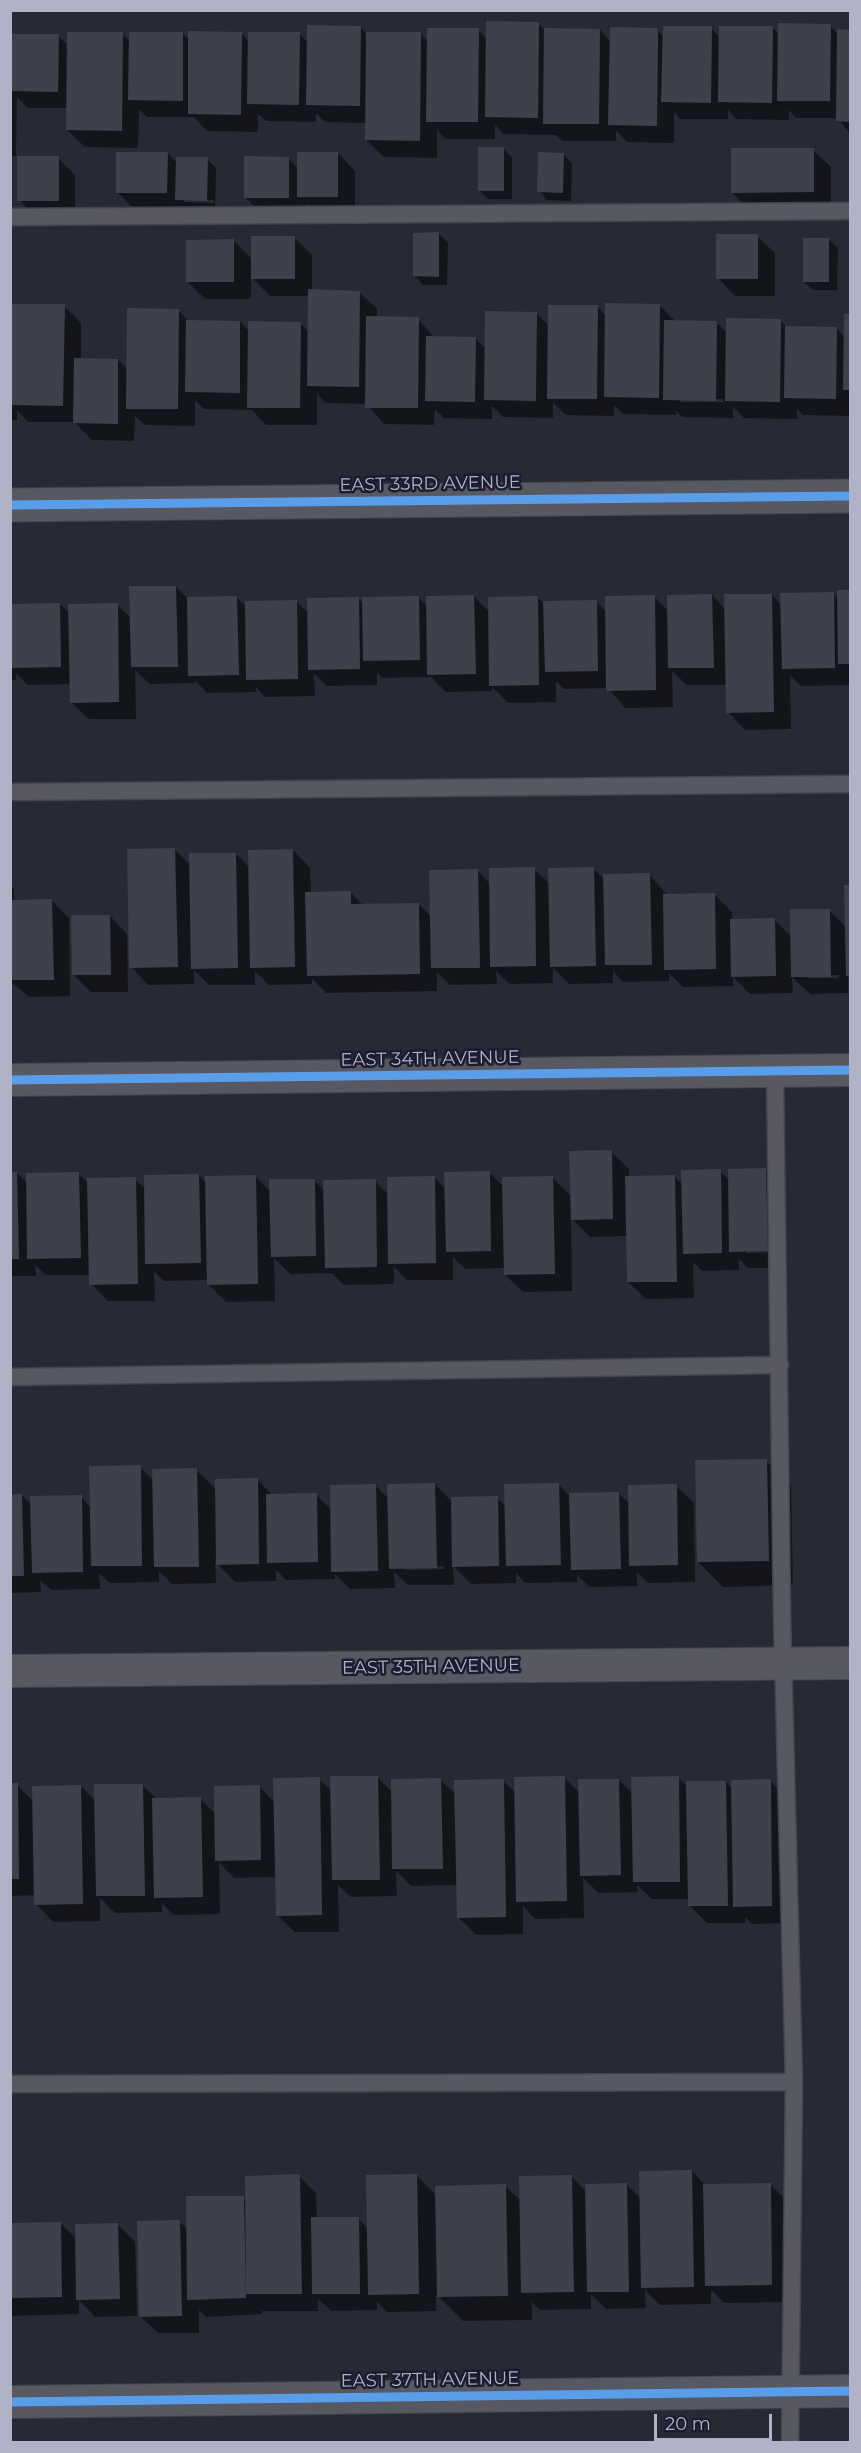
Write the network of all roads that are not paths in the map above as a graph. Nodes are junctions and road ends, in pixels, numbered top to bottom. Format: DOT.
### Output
graph roads {
  1 [pos="850,212"];
  2 [pos="10,217"];
  3 [pos="850,496"];
  4 [pos="10,505"];
  5 [pos="850,784"];
  6 [pos="10,792"];
  7 [pos="850,1070"];
  8 [pos="775,1072"];
  9 [pos="10,1080"];
  10 [pos="780,1365"];
  11 [pos="10,1377"];
  12 [pos="850,1663"];
  13 [pos="784,1664"];
  14 [pos="10,1671"];
  15 [pos="794,2082"];
  16 [pos="10,2085"];
  17 [pos="790,2391"];
  18 [pos="850,2391"];
  19 [pos="10,2402"];
  20 [pos="790,2442"];
  1 -- 2 [label="lane"];
  3 -- 4 [label="street, EAST 33RD AVENUE"];
  5 -- 6 [label="lane"];
  7 -- 8 [label="street, EAST 34TH AVENUE"];
  8 -- 9 [label="street, EAST 34TH AVENUE"];
  8 -- 10 [label="lane"];
  10 -- 11 [label="lane"];
  10 -- 13 [label="lane"];
  12 -- 13 [label="street, EAST 35TH AVENUE"];
  13 -- 14 [label="street, EAST 35TH AVENUE"];
  13 -- 15 [label="lane"];
  15 -- 16 [label="lane"];
  15 -- 17 [label="lane"];
  17 -- 18 [label="street, EAST 37TH AVENUE"];
  17 -- 19 [label="street, EAST 37TH AVENUE"];
  17 -- 20 [label="lane"];
}
